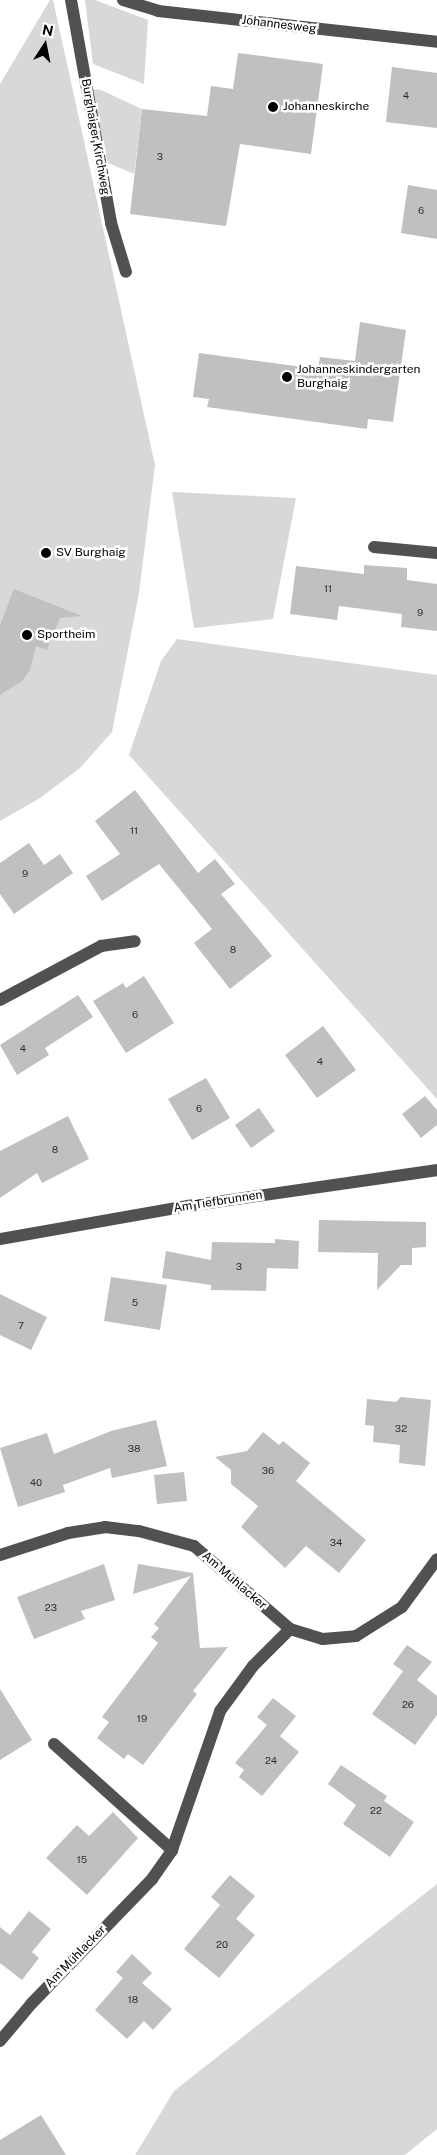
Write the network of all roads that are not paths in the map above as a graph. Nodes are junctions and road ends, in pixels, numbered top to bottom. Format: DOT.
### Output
graph roads {
  1 [pos="71,0"];
  2 [pos="123,0"];
  3 [pos="437,42"];
  4 [pos="126,272"];
  5 [pos="374,547"];
  6 [pos="437,553"];
  7 [pos="135,941"];
  8 [pos="0,1000"];
  9 [pos="437,1170"];
  10 [pos="0,1239"];
  11 [pos="0,1554"];
  12 [pos="437,1559"];
  13 [pos="290,1629"];
  14 [pos="54,1744"];
  15 [pos="172,1850"];
  16 [pos="0,2041"];
  1 -- 4 [label="street, Burghaiger Kirchweg"];
  2 -- 3 [label="street, Johannesweg"];
  5 -- 6 [label="street"];
  7 -- 8 [label="street"];
  9 -- 10 [label="street, Am Tiefbrunnen"];
  11 -- 13 [label="street, Am Mühlacker"];
  12 -- 13 [label="street, Am Mühlacker"];
  13 -- 15 [label="street, Am Mühlacker"];
  14 -- 15 [label="street"];
  15 -- 16 [label="street, Am Mühlacker"];
}
